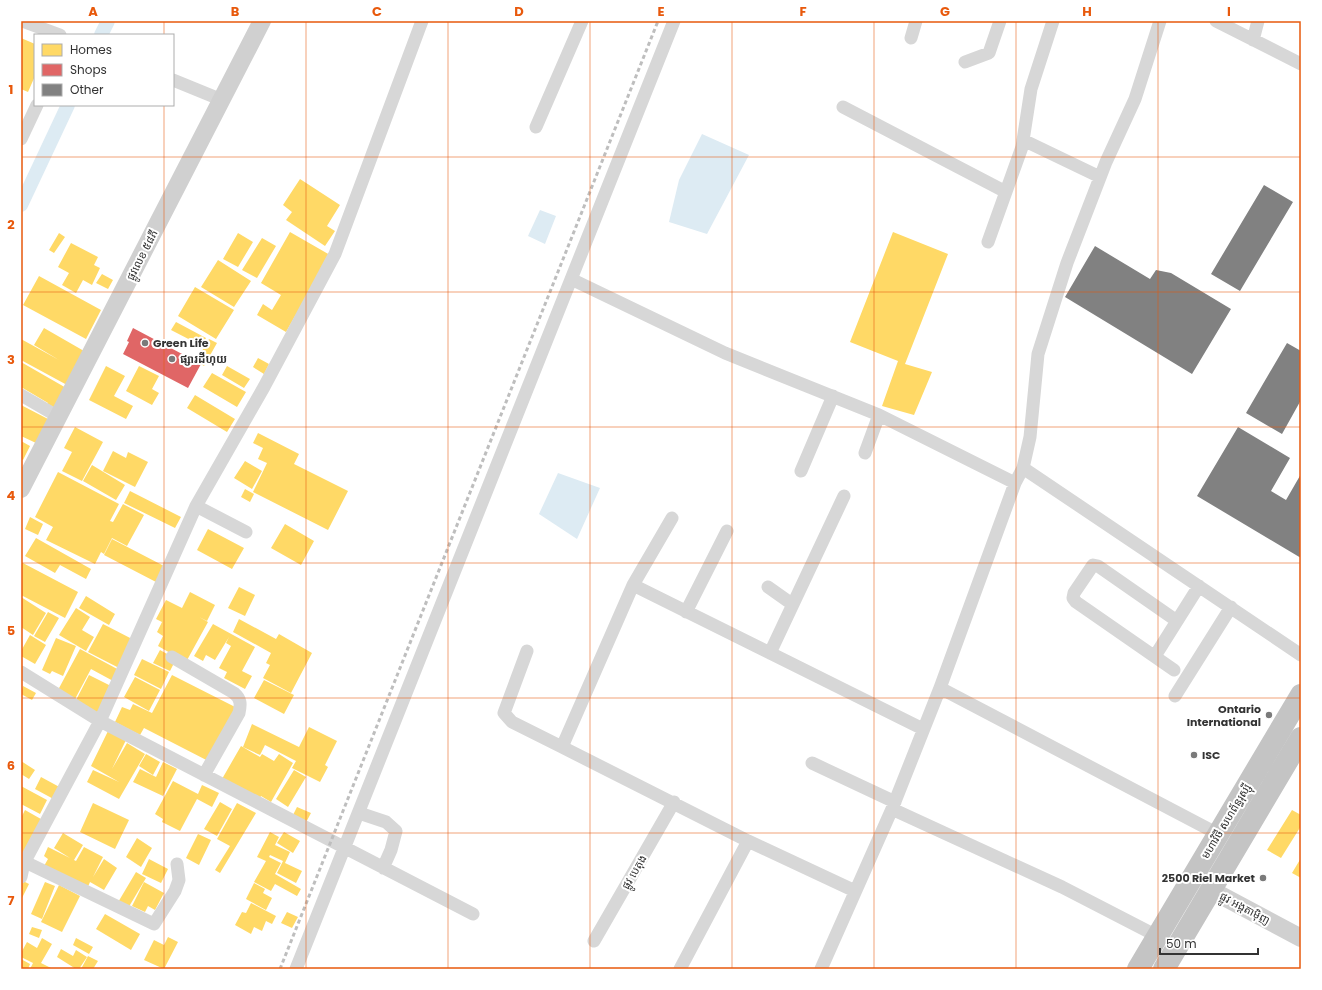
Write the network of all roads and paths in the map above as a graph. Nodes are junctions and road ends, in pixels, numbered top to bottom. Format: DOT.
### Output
graph roads {
  1 [pos="22,21"];
  2 [pos="262,21"];
  3 [pos="422,21"];
  4 [pos="582,21"];
  5 [pos="674,21"];
  6 [pos="916,21"];
  7 [pos="1000,21"];
  8 [pos="1053,21"];
  9 [pos="1160,21"];
  10 [pos="1216,21"];
  11 [pos="1258,21"];
  12 [pos="57,34"];
  13 [pos="911,38"];
  14 [pos="1253,40"];
  15 [pos="966,62"];
  16 [pos="1301,64"];
  17 [pos="174,80"];
  18 [pos="222,100"];
  19 [pos="37,106"];
  20 [pos="843,107"];
  21 [pos="536,127"];
  22 [pos="21,138"];
  23 [pos="1023,140"];
  24 [pos="1100,177"];
  25 [pos="1006,192"];
  26 [pos="988,242"];
  27 [pos="571,279"];
  28 [pos="21,395"];
  29 [pos="833,396"];
  30 [pos="879,415"];
  31 [pos="58,416"];
  32 [pos="865,453"];
  33 [pos="1023,468"];
  34 [pos="801,471"];
  35 [pos="1015,483"];
  36 [pos="21,489"];
  37 [pos="844,496"];
  38 [pos="196,506"];
  39 [pos="672,518"];
  40 [pos="727,531"];
  41 [pos="246,532"];
  42 [pos="633,585"];
  43 [pos="1199,586"];
  44 [pos="768,587"];
  45 [pos="792,604"];
  46 [pos="1231,607"];
  47 [pos="686,612"];
  48 [pos="1177,621"];
  49 [pos="527,651"];
  50 [pos="770,652"];
  51 [pos="1301,655"];
  52 [pos="1154,656"];
  53 [pos="172,657"];
  54 [pos="1174,670"];
  55 [pos="21,672"];
  56 [pos="940,688"];
  57 [pos="1301,695"];
  58 [pos="1175,696"];
  59 [pos="100,721"];
  60 [pos="923,729"];
  61 [pos="1301,738"];
  62 [pos="562,747"];
  63 [pos="812,763"];
  64 [pos="204,775"];
  65 [pos="674,802"];
  66 [pos="894,806"];
  67 [pos="359,813"];
  68 [pos="1218,834"];
  69 [pos="748,841"];
  70 [pos="345,848"];
  71 [pos="22,862"];
  72 [pos="177,864"];
  73 [pos="383,868"];
  74 [pos="21,877"];
  75 [pos="1211,890"];
  76 [pos="855,891"];
  77 [pos="473,914"];
  78 [pos="1157,936"];
  79 [pos="1301,938"];
  80 [pos="594,941"];
  81 [pos="296,969"];
  82 [pos="680,969"];
  83 [pos="821,969"];
  84 [pos="1138,969"];
  85 [pos="1164,969"];
  1 -- 12 [label="street"];
  2 -- 18 [label="street, ផ្លូវលេខ ៥៨ភី"];
  3 -- 38 [label="street"];
  4 -- 21 [label="street"];
  5 -- 27 [label="street"];
  6 -- 13 [label="street"];
  7 -- 15 [label="street"];
  8 -- 23 [label="street"];
  9 -- 24 [label="street"];
  10 -- 14 [label="street"];
  11 -- 14 [label="street"];
  14 -- 16 [label="street"];
  17 -- 18 [label="street"];
  18 -- 31 [label="street, ផ្លូវលេខ ៥៨ភី"];
  19 -- 22 [label="street"];
  20 -- 25 [label="street"];
  23 -- 24 [label="street"];
  23 -- 25 [label="street"];
  24 -- 33 [label="street"];
  25 -- 26 [label="street"];
  27 -- 29 [label="street"];
  27 -- 67 [label="street"];
  28 -- 31 [label="street"];
  29 -- 30 [label="street"];
  29 -- 34 [label="street"];
  30 -- 32 [label="street"];
  30 -- 35 [label="street"];
  31 -- 36 [label="street, ផ្លូវលេខ ៥៨ភី"];
  33 -- 35 [label="street"];
  33 -- 43 [label="street"];
  35 -- 56 [label="street"];
  37 -- 45 [label="street"];
  38 -- 41 [label="street"];
  38 -- 59 [label="street"];
  39 -- 42 [label="street"];
  40 -- 47 [label="street"];
  42 -- 47 [label="street"];
  42 -- 62 [label="street"];
  43 -- 46 [label="street"];
  43 -- 48 [label="street"];
  44 -- 45 [label="street"];
  45 -- 50 [label="street"];
  46 -- 51 [label="street"];
  46 -- 58 [label="street"];
  47 -- 50 [label="street"];
  48 -- 52 [label="street"];
  48 -- 52 [label="street"];
  49 -- 62 [label="street"];
  50 -- 60 [label="street"];
  52 -- 54 [label="street"];
  53 -- 64 [label="street"];
  55 -- 59 [label="street"];
  56 -- 60 [label="street"];
  56 -- 68 [label="street"];
  57 -- 68 [label="highway, មហាវិថី សហព័ន្ធរុស្ស៊ី"];
  59 -- 64 [label="street"];
  59 -- 71 [label="street"];
  60 -- 66 [label="street"];
  61 -- 75 [label="highway, មហាវិថី សហព័ន្ធរុស្ស៊ី"];
  62 -- 65 [label="street"];
  63 -- 66 [label="street"];
  64 -- 70 [label="street"];
  65 -- 69 [label="street"];
  65 -- 80 [label="street, ផ្លូវ បេតុង"];
  66 -- 76 [label="street"];
  66 -- 78 [label="street"];
  67 -- 70 [label="street"];
  67 -- 73 [label="street"];
  68 -- 78 [label="highway, មហាវិថី សហព័ន្ធរុស្ស៊ី"];
  69 -- 76 [label="street"];
  69 -- 82 [label="street"];
  70 -- 73 [label="street"];
  70 -- 81 [label="street"];
  71 -- 72 [label="street"];
  71 -- 74 [label="street"];
  73 -- 77 [label="street"];
  75 -- 79 [label="street, ផ្លូវ អង្តតាម៉ិញ"];
  75 -- 85 [label="highway, មហាវិថី សហព័ន្ធរុស្ស៊ី"];
  76 -- 83 [label="street"];
  78 -- 84 [label="highway, មហាវិថី សហព័ន្ធរុស្ស៊ី"];
}
